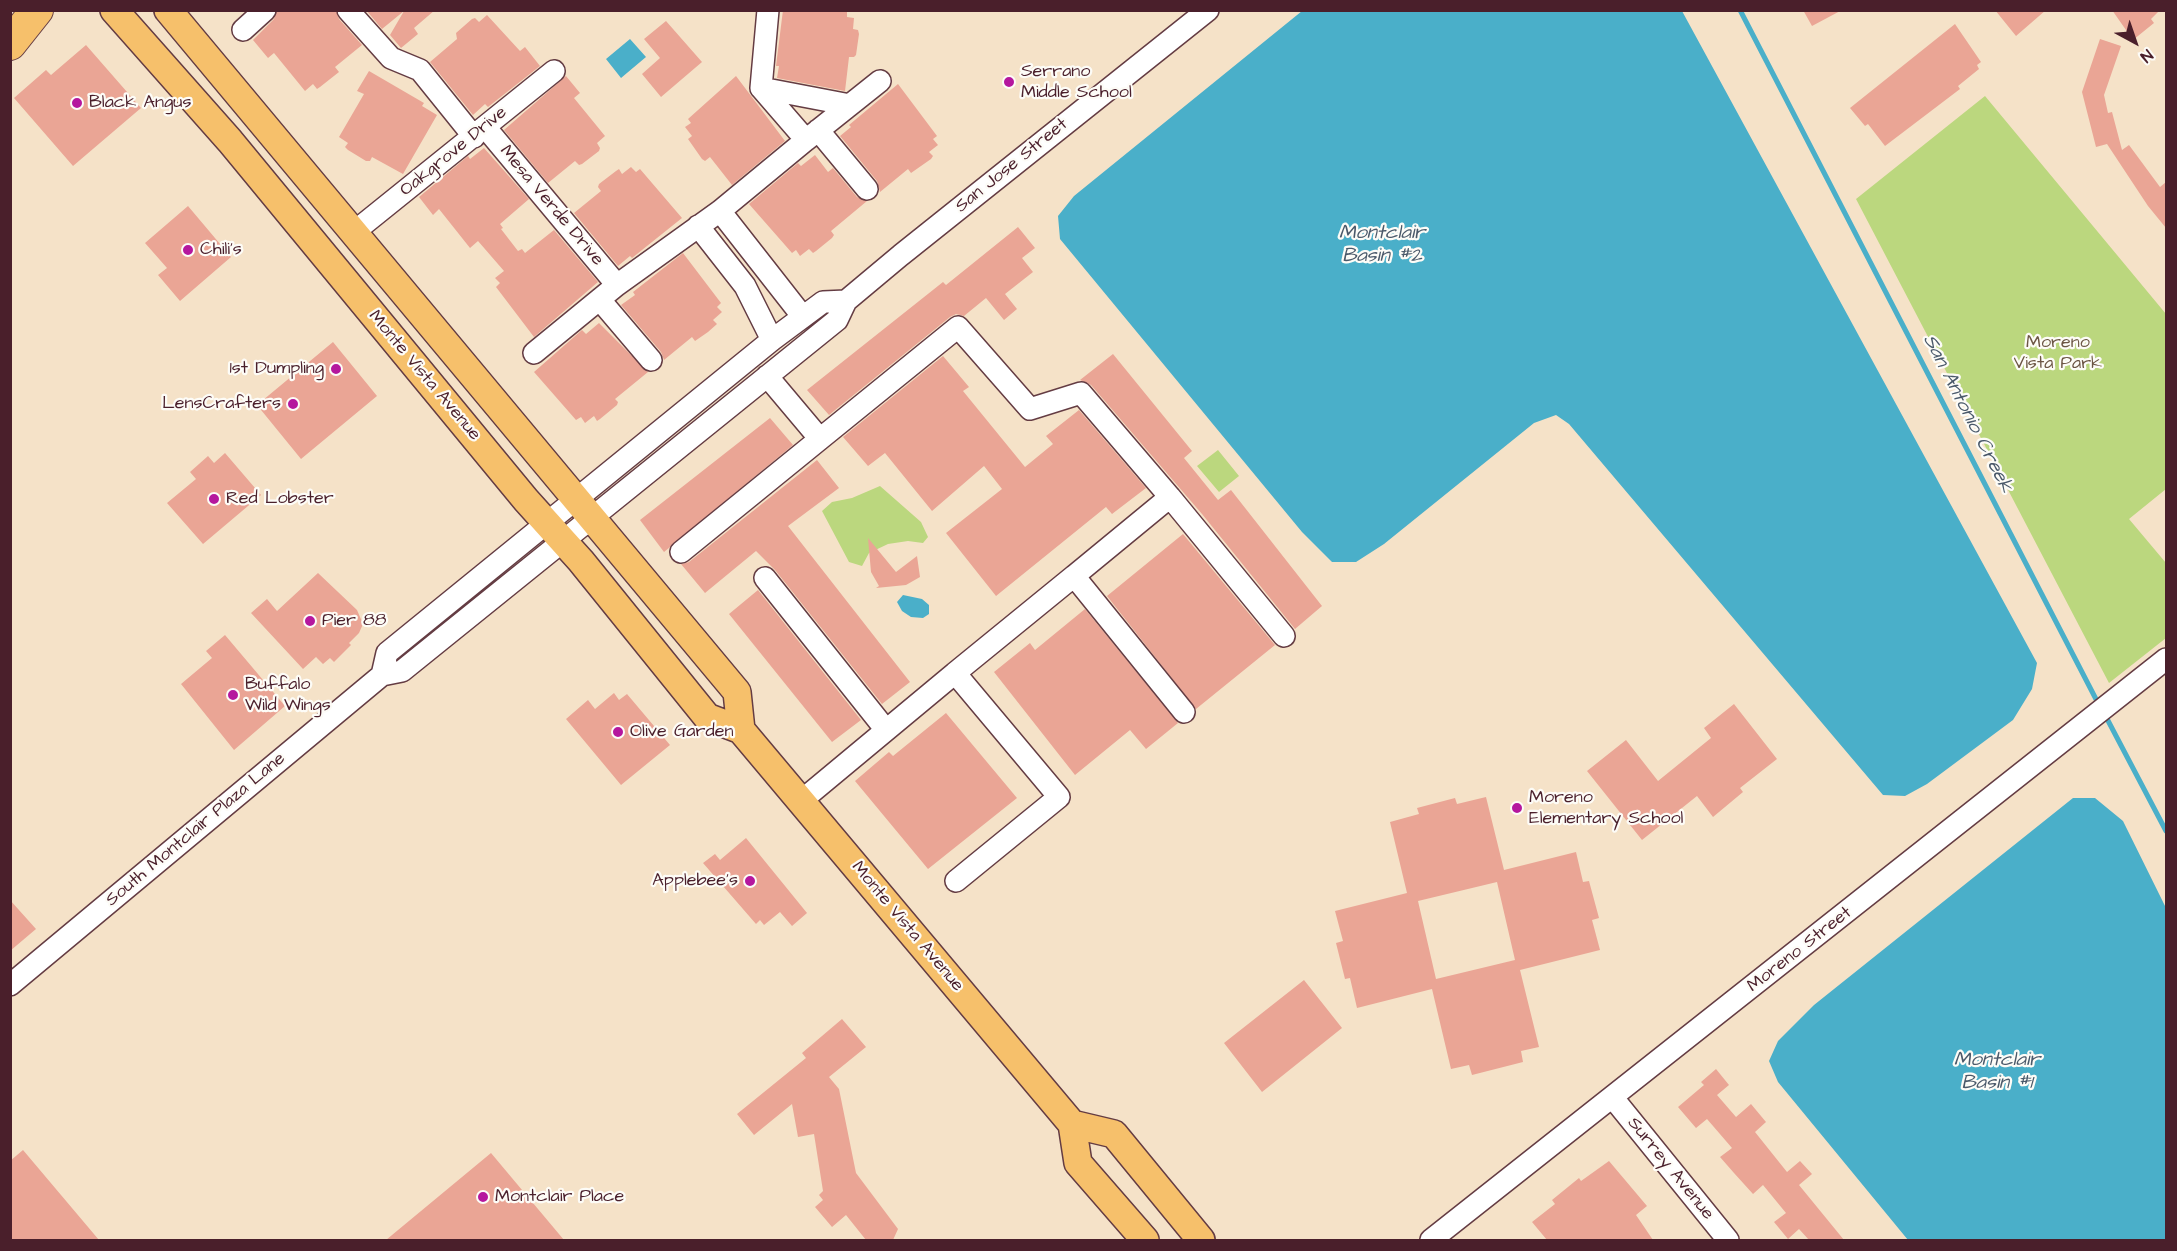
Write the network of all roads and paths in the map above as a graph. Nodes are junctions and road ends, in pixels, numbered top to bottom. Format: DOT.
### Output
graph roads {
  1 [pos="37,10"];
  2 [pos="114,10"];
  3 [pos="168,10"];
  4 [pos="265,10"];
  5 [pos="348,10"];
  6 [pos="768,10"];
  7 [pos="1208,10"];
  8 [pos="243,30"];
  9 [pos="10,44"];
  10 [pos="554,71"];
  11 [pos="880,81"];
  12 [pos="761,88"];
  13 [pos="850,105"];
  14 [pos="480,132"];
  15 [pos="812,135"];
  16 [pos="867,189"];
  17 [pos="720,211"];
  18 [pos="698,226"];
  19 [pos="354,232"];
  20 [pos="617,285"];
  21 [pos="600,300"];
  22 [pos="846,301"];
  23 [pos="803,316"];
  24 [pos="772,340"];
  25 [pos="534,353"];
  26 [pos="651,360"];
  27 [pos="767,376"];
  28 [pos="820,439"];
  29 [pos="1170,497"];
  30 [pos="583,508"];
  31 [pos="555,532"];
  32 [pos="681,552"];
  33 [pos="1074,576"];
  34 [pos="765,578"];
  35 [pos="1284,636"];
  36 [pos="2166,659"];
  37 [pos="955,673"];
  38 [pos="1184,712"];
  39 [pos="741,730"];
  40 [pos="886,730"];
  41 [pos="801,801"];
  42 [pos="956,881"];
  43 [pos="10,985"];
  44 [pos="1613,1098"];
  45 [pos="1072,1124"];
  46 [pos="1145,1240"];
  47 [pos="1201,1240"];
  48 [pos="1430,1240"];
  49 [pos="1728,1240"];
  1 -- 9 [label="highway"];
  2 -- 31 [label="main road, Monte Vista Avenue"];
  3 -- 19 [label="main road, Monte Vista Avenue"];
  4 -- 8 [label="street"];
  5 -- 14 [label="street, Mesa Verde Drive"];
  6 -- 12 [label="street"];
  7 -- 22 [label="street, San Jose Street"];
  10 -- 14 [label="street, Oakgrove Drive"];
  11 -- 13 [label="street"];
  12 -- 13 [label="street"];
  12 -- 15 [label="street"];
  13 -- 15 [label="street"];
  14 -- 19 [label="street, Oakgrove Drive"];
  14 -- 20 [label="street, Mesa Verde Drive"];
  15 -- 16 [label="street"];
  15 -- 17 [label="street"];
  17 -- 18 [label="street"];
  17 -- 23 [label="street"];
  18 -- 20 [label="street"];
  18 -- 24 [label="street"];
  19 -- 30 [label="main road, Monte Vista Avenue"];
  20 -- 21 [label="street"];
  21 -- 25 [label="street"];
  21 -- 26 [label="street"];
  22 -- 23 [label="street, San Jose Street"];
  22 -- 27 [label="street, San Jose Street"];
  23 -- 24 [label="street, San Jose Street"];
  24 -- 30 [label="street, San Jose Street"];
  27 -- 28 [label="street"];
  27 -- 30 [label="street, San Jose Street"];
  28 -- 29 [label="street"];
  28 -- 32 [label="street"];
  29 -- 33 [label="street"];
  29 -- 35 [label="street"];
  30 -- 31 [label="street, South Montclair Plaza Lane"];
  30 -- 39 [label="main road, Monte Vista Avenue"];
  31 -- 39 [label="main road, Monte Vista Avenue"];
  31 -- 43 [label="street, South Montclair Plaza Lane"];
  33 -- 37 [label="street"];
  33 -- 38 [label="street"];
  34 -- 40 [label="street"];
  36 -- 44 [label="street, Moreno Street"];
  37 -- 40 [label="street"];
  37 -- 42 [label="street"];
  39 -- 41 [label="main road, Monte Vista Avenue"];
  40 -- 41 [label="street"];
  41 -- 45 [label="main road, Monte Vista Avenue"];
  44 -- 48 [label="street, Moreno Street"];
  44 -- 49 [label="street, Surrey Avenue"];
  45 -- 46 [label="main road"];
  45 -- 47 [label="main road"];
}
